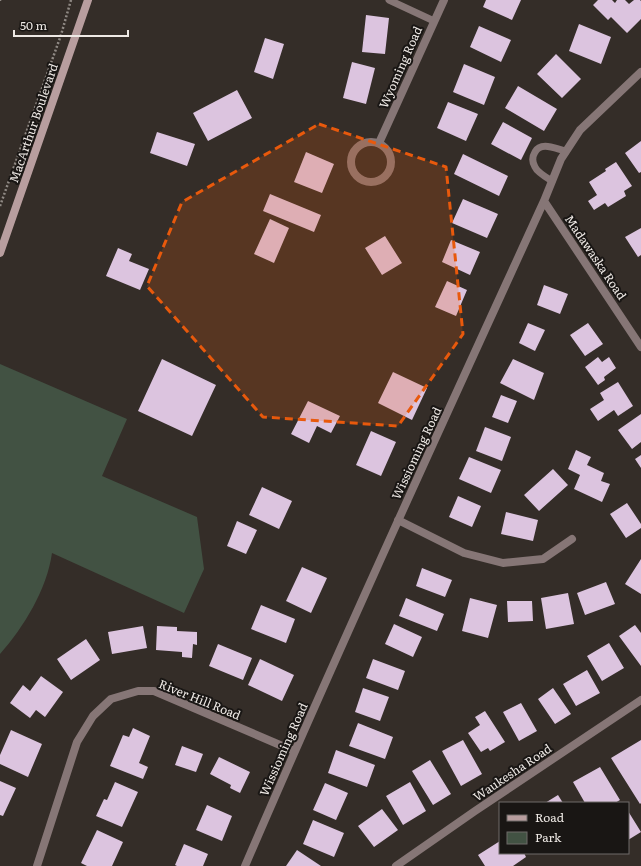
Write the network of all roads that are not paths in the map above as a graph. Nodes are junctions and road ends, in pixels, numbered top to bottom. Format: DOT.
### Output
graph roads {
  1 [pos="88,0"];
  2 [pos="388,0"];
  3 [pos="444,0"];
  4 [pos="434,21"];
  5 [pos="641,72"];
  6 [pos="379,144"];
  7 [pos="566,151"];
  8 [pos="552,181"];
  9 [pos="544,201"];
  10 [pos="0,253"];
  11 [pos="641,346"];
  12 [pos="398,520"];
  13 [pos="572,539"];
  14 [pos="641,700"];
  15 [pos="294,751"];
  16 [pos="37,866"];
  17 [pos="244,866"];
  18 [pos="396,866"];
  1 -- 10 [label="main road, MacArthur Boulevard"];
  2 -- 4 [label="lane"];
  3 -- 4 [label="street, Wyoming Road"];
  4 -- 6 [label="street, Wyoming Road"];
  5 -- 7 [label="street, Wissioming Road"];
  6 -- 6 [label="street"];
  7 -- 8 [label="street, Wissioming Road"];
  7 -- 8 [label="lane"];
  8 -- 9 [label="street, Wissioming Road"];
  9 -- 11 [label="street, Madawaska Road"];
  9 -- 12 [label="street, Wissioming Road"];
  12 -- 13 [label="street"];
  12 -- 15 [label="street, Wissioming Road"];
  14 -- 18 [label="street, Waukesha Road"];
  15 -- 16 [label="street, River Hill Road"];
  15 -- 17 [label="street, Wissioming Road"];
}
